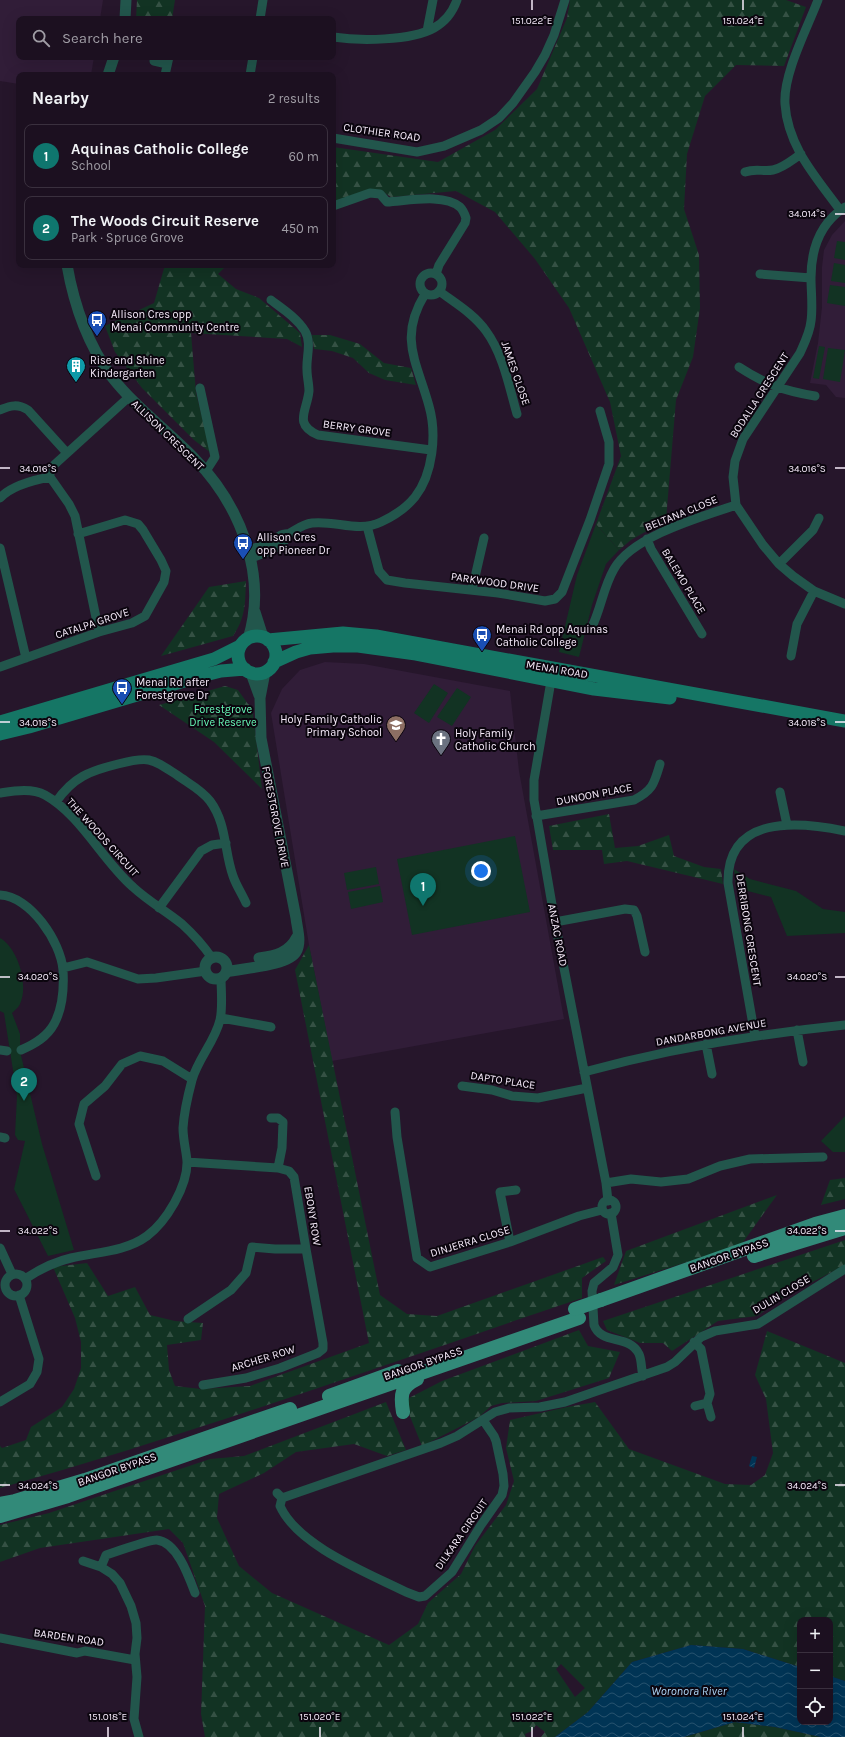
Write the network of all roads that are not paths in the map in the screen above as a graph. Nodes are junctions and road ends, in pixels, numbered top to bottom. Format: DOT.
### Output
graph roads {
  1 [pos="126,0"];
  2 [pos="264,0"];
  3 [pos="433,0"];
  4 [pos="457,0"];
  5 [pos="565,0"];
  6 [pos="818,0"];
  7 [pos="125,16"];
  8 [pos="261,16"];
  9 [pos="428,31"];
  10 [pos="336,37"];
  11 [pos="113,60"];
  12 [pos="168,60"];
  13 [pos="252,60"];
  14 [pos="154,61"];
  15 [pos="109,72"];
  16 [pos="166,72"];
  17 [pos="250,72"];
  18 [pos="336,138"];
  19 [pos="800,154"];
  20 [pos="744,172"];
  21 [pos="336,205"];
  22 [pos="843,209"];
  23 [pos="68,268"];
  24 [pos="436,274"];
  25 [pos="760,274"];
  26 [pos="811,278"];
  27 [pos="439,292"];
  28 [pos="426,294"];
  29 [pos="271,300"];
  30 [pos="738,366"];
  31 [pos="200,388"];
  32 [pos="777,388"];
  33 [pos="816,396"];
  34 [pos="129,397"];
  35 [pos="0,410"];
  36 [pos="600,411"];
  37 [pos="517,414"];
  38 [pos="431,450"];
  39 [pos="67,453"];
  40 [pos="206,471"];
  41 [pos="50,477"];
  42 [pos="0,498"];
  43 [pos="736,505"];
  44 [pos="819,518"];
  45 [pos="367,526"];
  46 [pos="78,534"];
  47 [pos="484,538"];
  48 [pos="647,539"];
  49 [pos="0,548"];
  50 [pos="249,554"];
  51 [pos="779,564"];
  52 [pos="472,590"];
  53 [pos="814,591"];
  54 [pos="845,604"];
  55 [pos="255,609"];
  56 [pos="591,629"];
  57 [pos="99,632"];
  58 [pos="702,634"];
  59 [pos="266,639"];
  60 [pos="244,642"];
  61 [pos="791,656"];
  62 [pos="26,658"];
  63 [pos="274,662"];
  64 [pos="0,666"];
  65 [pos="248,671"];
  66 [pos="265,672"];
  67 [pos="553,675"];
  68 [pos="260,698"];
  69 [pos="845,721"];
  70 [pos="0,722"];
  71 [pos="845,728"];
  72 [pos="0,734"];
  73 [pos="660,764"];
  74 [pos="780,792"];
  75 [pos="0,793"];
  76 [pos="56,802"];
  77 [pos="536,816"];
  78 [pos="787,825"];
  79 [pos="845,831"];
  80 [pos="226,843"];
  81 [pos="0,895"];
  82 [pos="246,903"];
  83 [pos="159,908"];
  84 [pos="555,922"];
  85 [pos="644,952"];
  86 [pos="212,958"];
  87 [pos="63,968"];
  88 [pos="206,971"];
  89 [pos="224,971"];
  90 [pos="220,1018"];
  91 [pos="845,1025"];
  92 [pos="271,1027"];
  93 [pos="797,1030"];
  94 [pos="755,1036"];
  95 [pos="706,1044"];
  96 [pos="21,1050"];
  97 [pos="803,1062"];
  98 [pos="584,1072"];
  99 [pos="712,1074"];
  100 [pos="192,1079"];
  101 [pos="462,1086"];
  102 [pos="587,1088"];
  103 [pos="395,1112"];
  104 [pos="271,1118"];
  105 [pos="823,1157"];
  106 [pos="187,1162"];
  107 [pos="278,1168"];
  108 [pos="96,1176"];
  109 [pos="606,1183"];
  110 [pos="516,1190"];
  111 [pos="607,1212"];
  112 [pos="845,1216"];
  113 [pos="845,1228"];
  114 [pos="510,1242"];
  115 [pos="0,1248"];
  116 [pos="306,1249"];
  117 [pos="845,1269"];
  118 [pos="12,1274"];
  119 [pos="25,1279"];
  120 [pos="3,1293"];
  121 [pos="19,1295"];
  122 [pos="602,1304"];
  123 [pos="577,1314"];
  124 [pos="188,1319"];
  125 [pos="694,1342"];
  126 [pos="323,1343"];
  127 [pos="442,1365"];
  128 [pos="643,1376"];
  129 [pos="203,1385"];
  130 [pos="372,1391"];
  131 [pos="0,1402"];
  132 [pos="707,1403"];
  133 [pos="695,1406"];
  134 [pos="711,1417"];
  135 [pos="483,1420"];
  136 [pos="0,1504"];
  137 [pos="0,1516"];
  138 [pos="84,1561"];
  139 [pos="101,1568"];
  140 [pos="195,1593"];
  141 [pos="0,1638"];
  142 [pos="135,1660"];
  143 [pos="139,1737"];
  1 -- 7 [label="street"];
  2 -- 8 [label="street"];
  3 -- 9 [label="street"];
  4 -- 9 [label="street"];
  5 -- 18 [label="street, CLOTHIER ROAD"];
  6 -- 19 [label="street"];
  9 -- 10 [label="street"];
  11 -- 15 [label="street"];
  12 -- 14 [label="street"];
  12 -- 16 [label="street"];
  13 -- 17 [label="street"];
  19 -- 20 [label="street"];
  19 -- 22 [label="street"];
  21 -- 24 [label="street"];
  22 -- 26 [label="street, BODALLA CRESCENT"];
  23 -- 34 [label="street, ALLISON CRESCENT"];
  24 -- 27 [label="street"];
  24 -- 28 [label="street"];
  25 -- 26 [label="street"];
  26 -- 32 [label="street, BODALLA CRESCENT"];
  27 -- 28 [label="street"];
  27 -- 37 [label="street, JAMES CLOSE"];
  28 -- 38 [label="street"];
  29 -- 38 [label="street, BERRY GROVE"];
  30 -- 32 [label="street"];
  31 -- 40 [label="street"];
  32 -- 33 [label="street"];
  32 -- 43 [label="street, BODALLA CRESCENT"];
  34 -- 39 [label="street"];
  34 -- 40 [label="street, ALLISON CRESCENT"];
  35 -- 39 [label="street"];
  36 -- 52 [label="street, PARKWOOD DRIVE"];
  38 -- 45 [label="street"];
  39 -- 41 [label="street"];
  40 -- 50 [label="street, ALLISON CRESCENT"];
  41 -- 42 [label="street"];
  41 -- 46 [label="street"];
  43 -- 48 [label="street, BELTANA CLOSE"];
  43 -- 51 [label="street, BODALLA CRESCENT"];
  44 -- 51 [label="street"];
  45 -- 50 [label="street"];
  45 -- 52 [label="street, PARKWOOD DRIVE"];
  46 -- 57 [label="street"];
  46 -- 57 [label="street, CATALPA GROVE"];
  47 -- 52 [label="street"];
  48 -- 56 [label="street, BELTANA CLOSE"];
  48 -- 58 [label="street, BALEMO PLACE"];
  49 -- 62 [label="street"];
  50 -- 55 [label="street, ALLISON CRESCENT"];
  51 -- 53 [label="street, BODALLA CRESCENT"];
  53 -- 54 [label="street, BODALLA CRESCENT"];
  53 -- 61 [label="street"];
  55 -- 59 [label="street"];
  55 -- 60 [label="street"];
  57 -- 62 [label="street, CATALPA GROVE"];
  59 -- 60 [label="main road"];
  59 -- 63 [label="main road"];
  59 -- 67 [label="main road, MENAI ROAD"];
  60 -- 65 [label="main road"];
  60 -- 70 [label="main road"];
  62 -- 64 [label="street, CATALPA GROVE"];
  63 -- 66 [label="main road"];
  63 -- 67 [label="main road, MENAI ROAD"];
  65 -- 66 [label="main road"];
  65 -- 68 [label="street"];
  65 -- 72 [label="main road"];
  66 -- 68 [label="street"];
  67 -- 69 [label="main road, MENAI ROAD"];
  67 -- 71 [label="main road, MENAI ROAD"];
  67 -- 77 [label="street, ANZAC ROAD"];
  68 -- 89 [label="street, FORESTGROVE DRIVE"];
  73 -- 77 [label="street, DUNOON PLACE"];
  74 -- 78 [label="street"];
  75 -- 76 [label="street, THE WOODS CIRCUIT"];
  76 -- 80 [label="street"];
  76 -- 83 [label="street, THE WOODS CIRCUIT"];
  77 -- 84 [label="street, ANZAC ROAD"];
  78 -- 79 [label="street, DERRIBONG CRESCENT"];
  78 -- 94 [label="street, DERRIBONG CRESCENT"];
  80 -- 82 [label="street"];
  80 -- 83 [label="street"];
  81 -- 87 [label="street"];
  83 -- 86 [label="street, THE WOODS CIRCUIT"];
  84 -- 85 [label="street"];
  84 -- 98 [label="street, ANZAC ROAD"];
  86 -- 88 [label="street"];
  86 -- 89 [label="street"];
  87 -- 88 [label="street"];
  87 -- 96 [label="street"];
  88 -- 89 [label="street"];
  89 -- 90 [label="street"];
  90 -- 92 [label="street"];
  90 -- 100 [label="street"];
  91 -- 93 [label="street, DANDARBONG AVENUE"];
  93 -- 94 [label="street, DANDARBONG AVENUE"];
  93 -- 97 [label="street"];
  94 -- 95 [label="street, DANDARBONG AVENUE"];
  95 -- 98 [label="street, DANDARBONG AVENUE"];
  95 -- 99 [label="street"];
  98 -- 102 [label="street, ANZAC ROAD"];
  100 -- 106 [label="street"];
  100 -- 108 [label="street"];
  101 -- 102 [label="street, DAPTO PLACE"];
  102 -- 109 [label="street, ANZAC ROAD"];
  103 -- 114 [label="street, DINJERRA CLOSE"];
  104 -- 107 [label="street"];
  105 -- 109 [label="street"];
  106 -- 107 [label="street, EBONY ROW"];
  106 -- 119 [label="street"];
  107 -- 116 [label="street, EBONY ROW"];
  109 -- 111 [label="street, ANZAC ROAD"];
  110 -- 114 [label="street"];
  111 -- 114 [label="street, DINJERRA CLOSE"];
  111 -- 128 [label="street"];
  112 -- 122 [label="main road, BANGOR BYPASS"];
  113 -- 122 [label="main road, BANGOR BYPASS"];
  115 -- 118 [label="street"];
  116 -- 124 [label="street"];
  116 -- 126 [label="street, EBONY ROW"];
  117 -- 125 [label="street, DULIN CLOSE"];
  118 -- 119 [label="street"];
  118 -- 120 [label="street"];
  119 -- 121 [label="street"];
  120 -- 121 [label="street"];
  121 -- 131 [label="street"];
  122 -- 123 [label="main road, BANGOR BYPASS, bridge"];
  123 -- 127 [label="main road, BANGOR BYPASS"];
  123 -- 136 [label="main road, BANGOR BYPASS"];
  125 -- 128 [label="street, DULIN CLOSE"];
  125 -- 132 [label="street"];
  126 -- 129 [label="street, ARCHER ROW"];
  127 -- 130 [label="main road, BANGOR BYPASS"];
  127 -- 130 [label="main road"];
  128 -- 135 [label="street, DILKARA CIRCUIT"];
  130 -- 137 [label="main road, BANGOR BYPASS"];
  132 -- 133 [label="street"];
  132 -- 134 [label="street"];
  135 -- 135 [label="street, DILKARA CIRCUIT"];
  138 -- 139 [label="street"];
  139 -- 140 [label="street"];
  139 -- 142 [label="street"];
  141 -- 142 [label="street, BARDEN ROAD"];
  142 -- 143 [label="street"];
}
